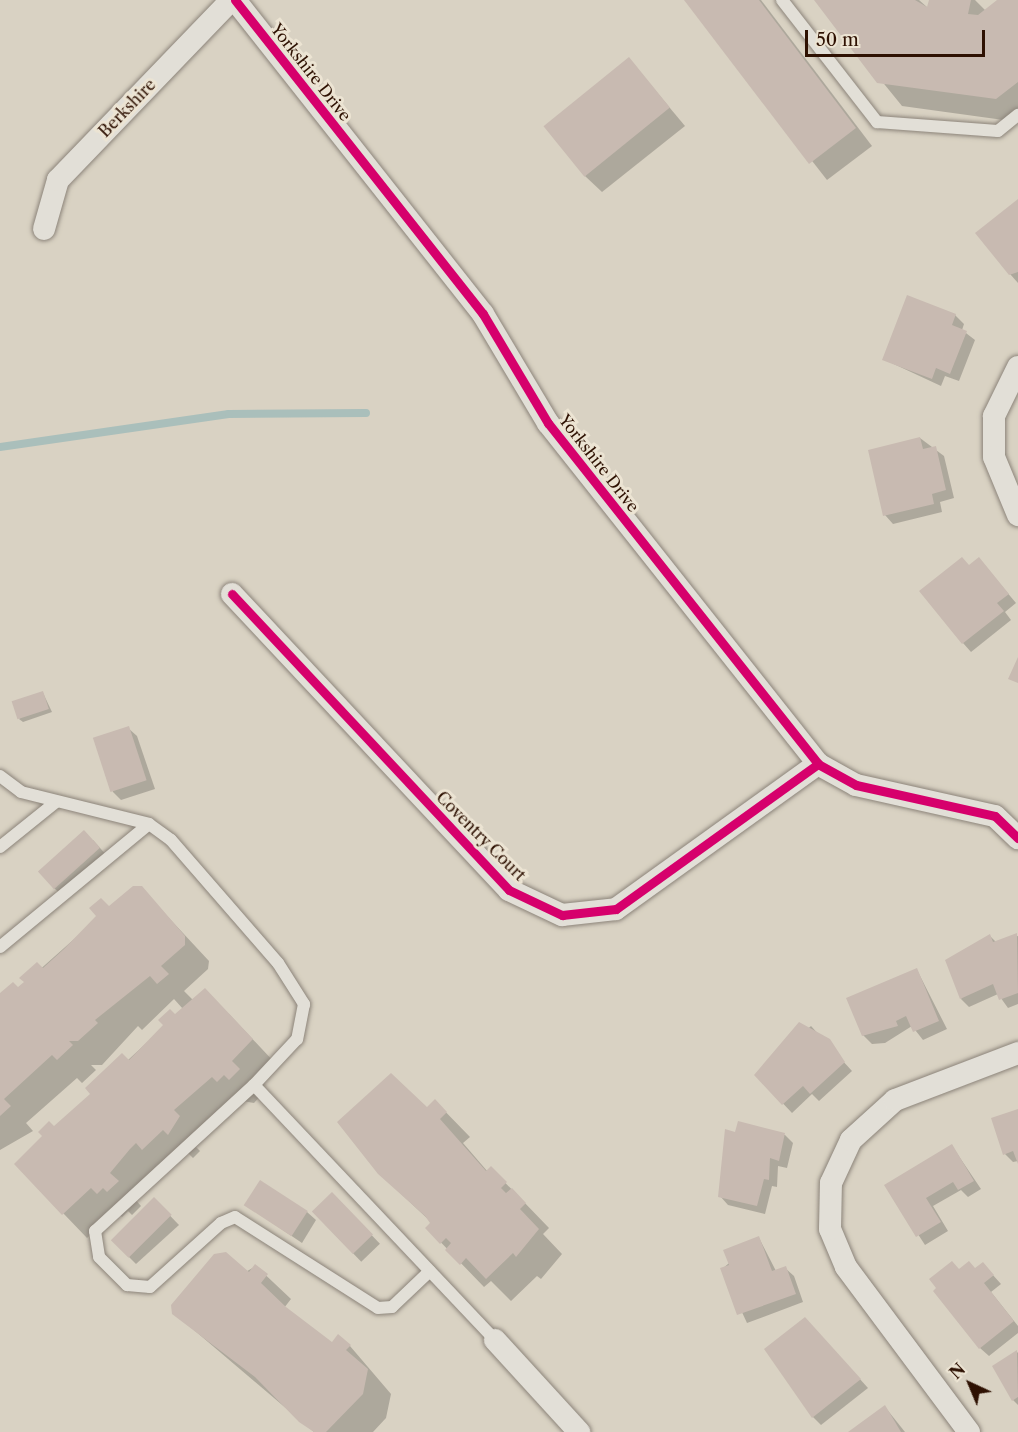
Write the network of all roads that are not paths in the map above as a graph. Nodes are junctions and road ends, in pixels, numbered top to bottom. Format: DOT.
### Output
graph roads {
  1 [pos="231,0"];
  2 [pos="236,0"];
  3 [pos="782,0"];
  4 [pos="1018,115"];
  5 [pos="44,229"];
  6 [pos="1018,368"];
  7 [pos="1018,515"];
  8 [pos="232,594"];
  9 [pos="818,764"];
  10 [pos="0,776"];
  11 [pos="56,802"];
  12 [pos="149,824"];
  13 [pos="1018,838"];
  14 [pos="0,847"];
  15 [pos="0,947"];
  16 [pos="1018,1053"];
  17 [pos="254,1085"];
  18 [pos="430,1271"];
  19 [pos="495,1340"];
  20 [pos="579,1432"];
  21 [pos="969,1432"];
  1 -- 5 [label="street, Berkshire"];
  2 -- 9 [label="street, Yorkshire Drive"];
  3 -- 4 [label="lane"];
  6 -- 7 [label="street"];
  8 -- 9 [label="street, Coventry Court"];
  9 -- 13 [label="street, Yorkshire Drive"];
  10 -- 11 [label="lane"];
  11 -- 12 [label="lane"];
  11 -- 14 [label="lane"];
  12 -- 15 [label="lane"];
  12 -- 17 [label="lane"];
  16 -- 21 [label="street"];
  17 -- 18 [label="lane"];
  17 -- 18 [label="lane"];
  18 -- 19 [label="lane"];
  19 -- 20 [label="street"];
}
